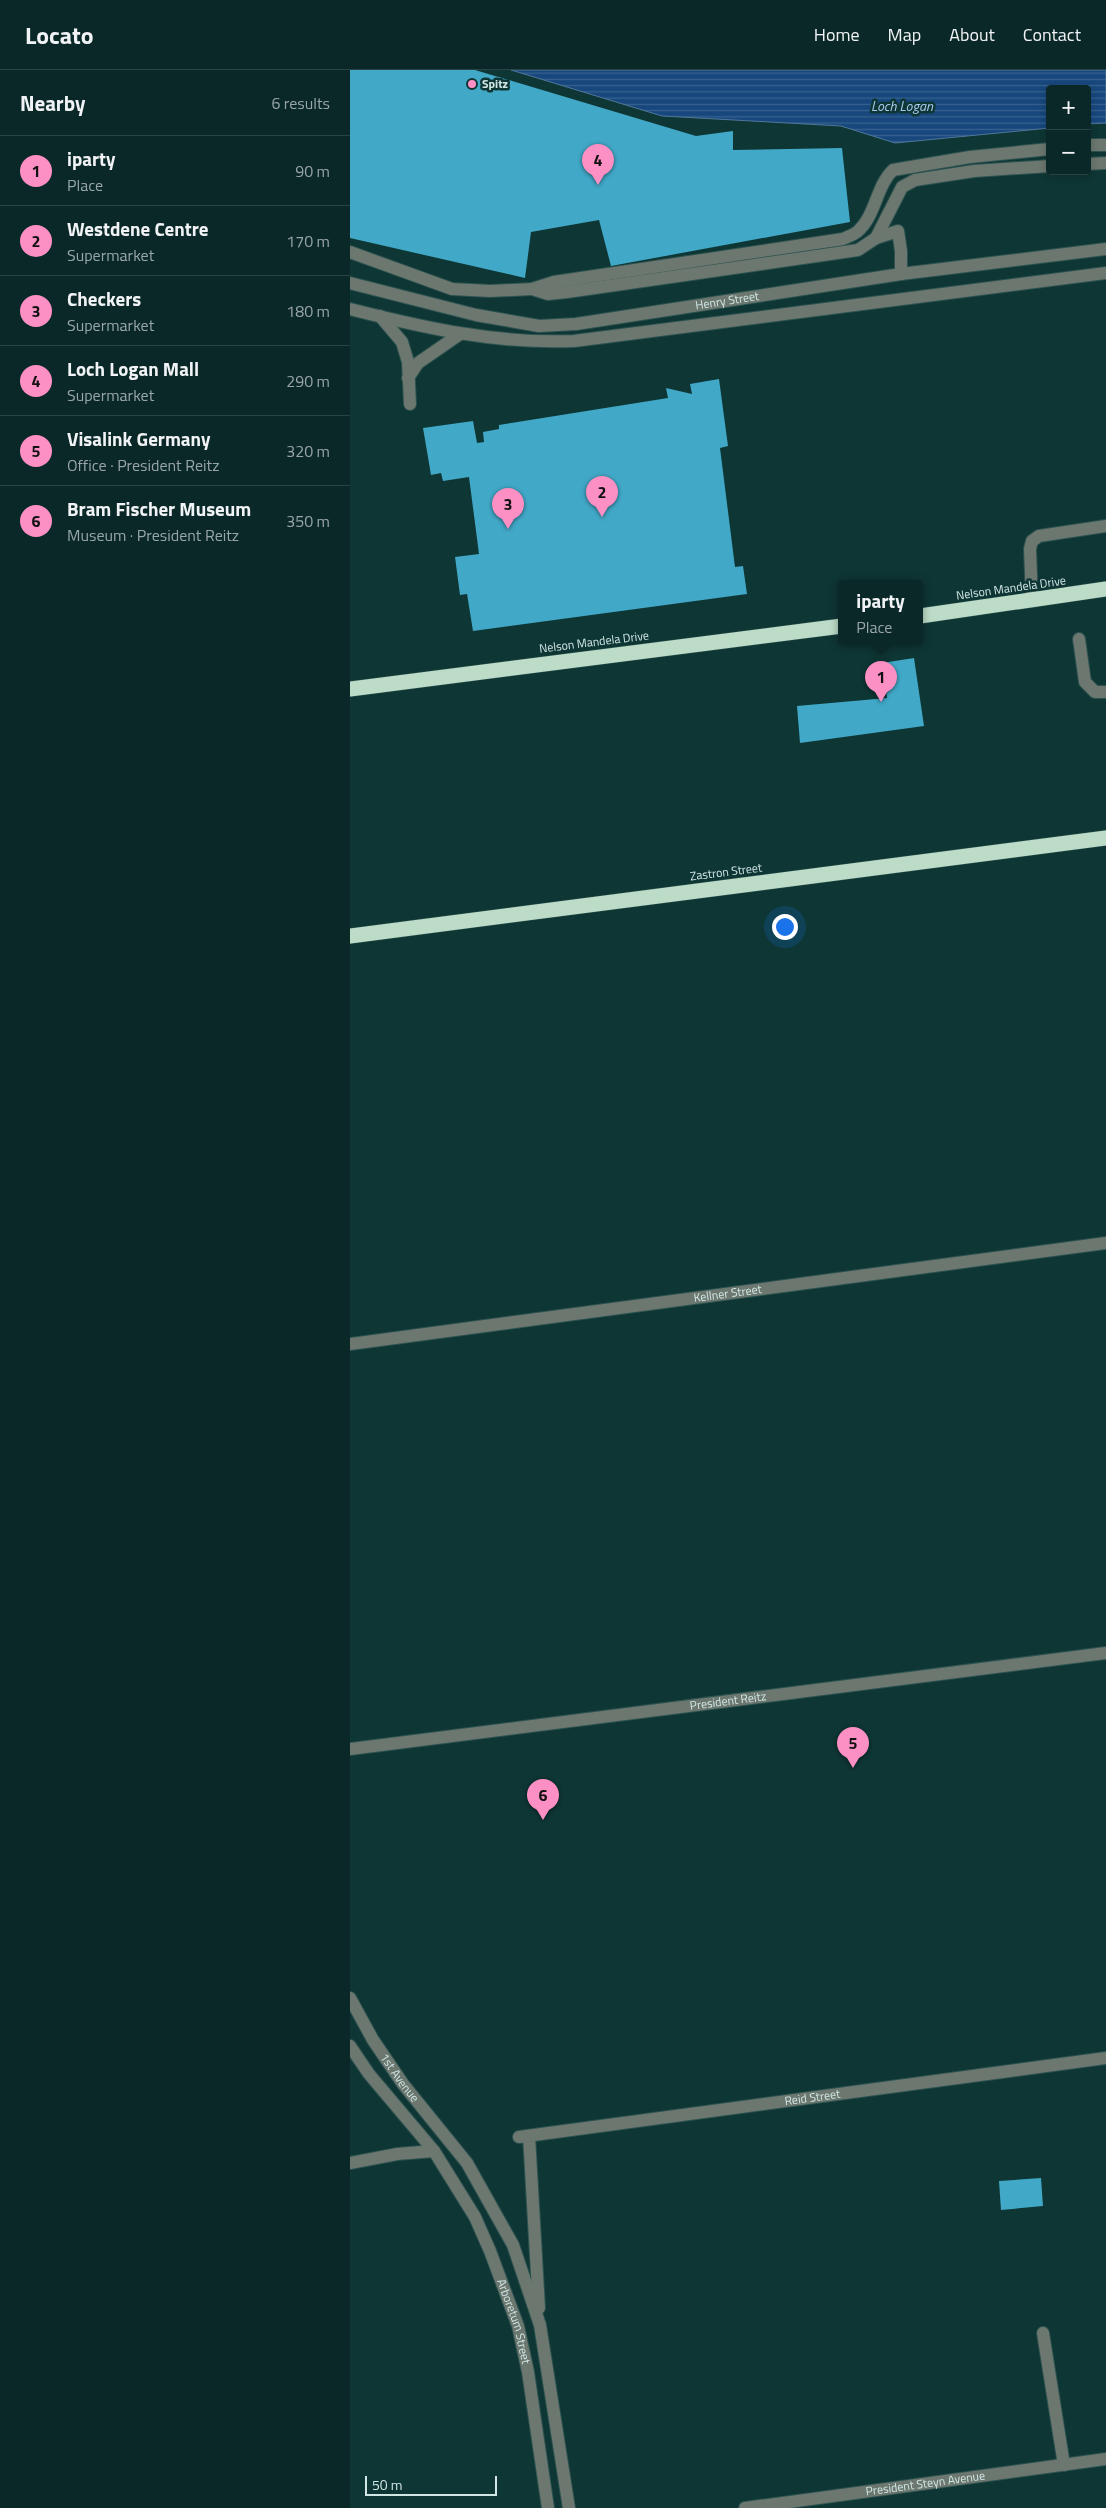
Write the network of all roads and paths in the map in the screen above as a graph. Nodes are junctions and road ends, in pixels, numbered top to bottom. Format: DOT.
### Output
graph roads {
  1 [pos="1091,145"];
  2 [pos="1106,145"];
  3 [pos="1046,149"];
  4 [pos="1106,162"];
  5 [pos="1091,164"];
  6 [pos="1046,166"];
  7 [pos="876,238"];
  8 [pos="1106,249"];
  9 [pos="350,252"];
  10 [pos="1106,272"];
  11 [pos="901,274"];
  12 [pos="350,283"];
  13 [pos="532,289"];
  14 [pos="350,309"];
  15 [pos="380,316"];
  16 [pos="460,334"];
  17 [pos="408,378"];
  18 [pos="410,404"];
  19 [pos="1106,526"];
  20 [pos="1106,590"];
  21 [pos="1032,600"];
  22 [pos="923,616"];
  23 [pos="838,627"];
  24 [pos="1079,638"];
  25 [pos="350,689"];
  26 [pos="1106,692"];
  27 [pos="1106,838"];
  28 [pos="350,936"];
  29 [pos="1106,1243"];
  30 [pos="350,1344"];
  31 [pos="1106,1652"];
  32 [pos="350,1749"];
  33 [pos="350,1998"];
  34 [pos="350,2046"];
  35 [pos="1106,2058"];
  36 [pos="434,2151"];
  37 [pos="458,2151"];
  38 [pos="350,2163"];
  39 [pos="540,2325"];
  40 [pos="1042,2333"];
  41 [pos="1106,2459"];
  42 [pos="1064,2465"];
  43 [pos="548,2508"];
  44 [pos="569,2508"];
  45 [pos="745,2508"];
  1 -- 2 [label="street"];
  3 -- 13 [label="street"];
  4 -- 5 [label="street"];
  6 -- 7 [label="street"];
  7 -- 11 [label="street"];
  7 -- 13 [label="street"];
  8 -- 11 [label="street, Henry Street"];
  9 -- 13 [label="street"];
  10 -- 16 [label="street, Henry Street"];
  11 -- 12 [label="street, Henry Street"];
  14 -- 15 [label="street, Henry Street"];
  15 -- 16 [label="street, Henry Street"];
  15 -- 17 [label="street"];
  16 -- 17 [label="street"];
  17 -- 18 [label="street"];
  19 -- 21 [label="street"];
  20 -- 21 [label="highway, Nelson Mandela Drive"];
  21 -- 22 [label="highway, Nelson Mandela Drive"];
  23 -- 25 [label="highway, Nelson Mandela Drive"];
  24 -- 26 [label="street"];
  27 -- 28 [label="highway, Zastron Street"];
  29 -- 30 [label="street, Kellner Street"];
  31 -- 32 [label="street, President Reitz"];
  33 -- 37 [label="street, 1st Avenue"];
  34 -- 36 [label="street, 1st Avenue"];
  35 -- 39 [label="street, Reid Street"];
  36 -- 38 [label="street"];
  36 -- 43 [label="street, Arboretum Street"];
  37 -- 39 [label="street, Arboretum Street"];
  39 -- 44 [label="street, Arboretum Street"];
  40 -- 42 [label="street"];
  41 -- 42 [label="street, President Steyn Avenue"];
  42 -- 45 [label="street, President Steyn Avenue"];
}
